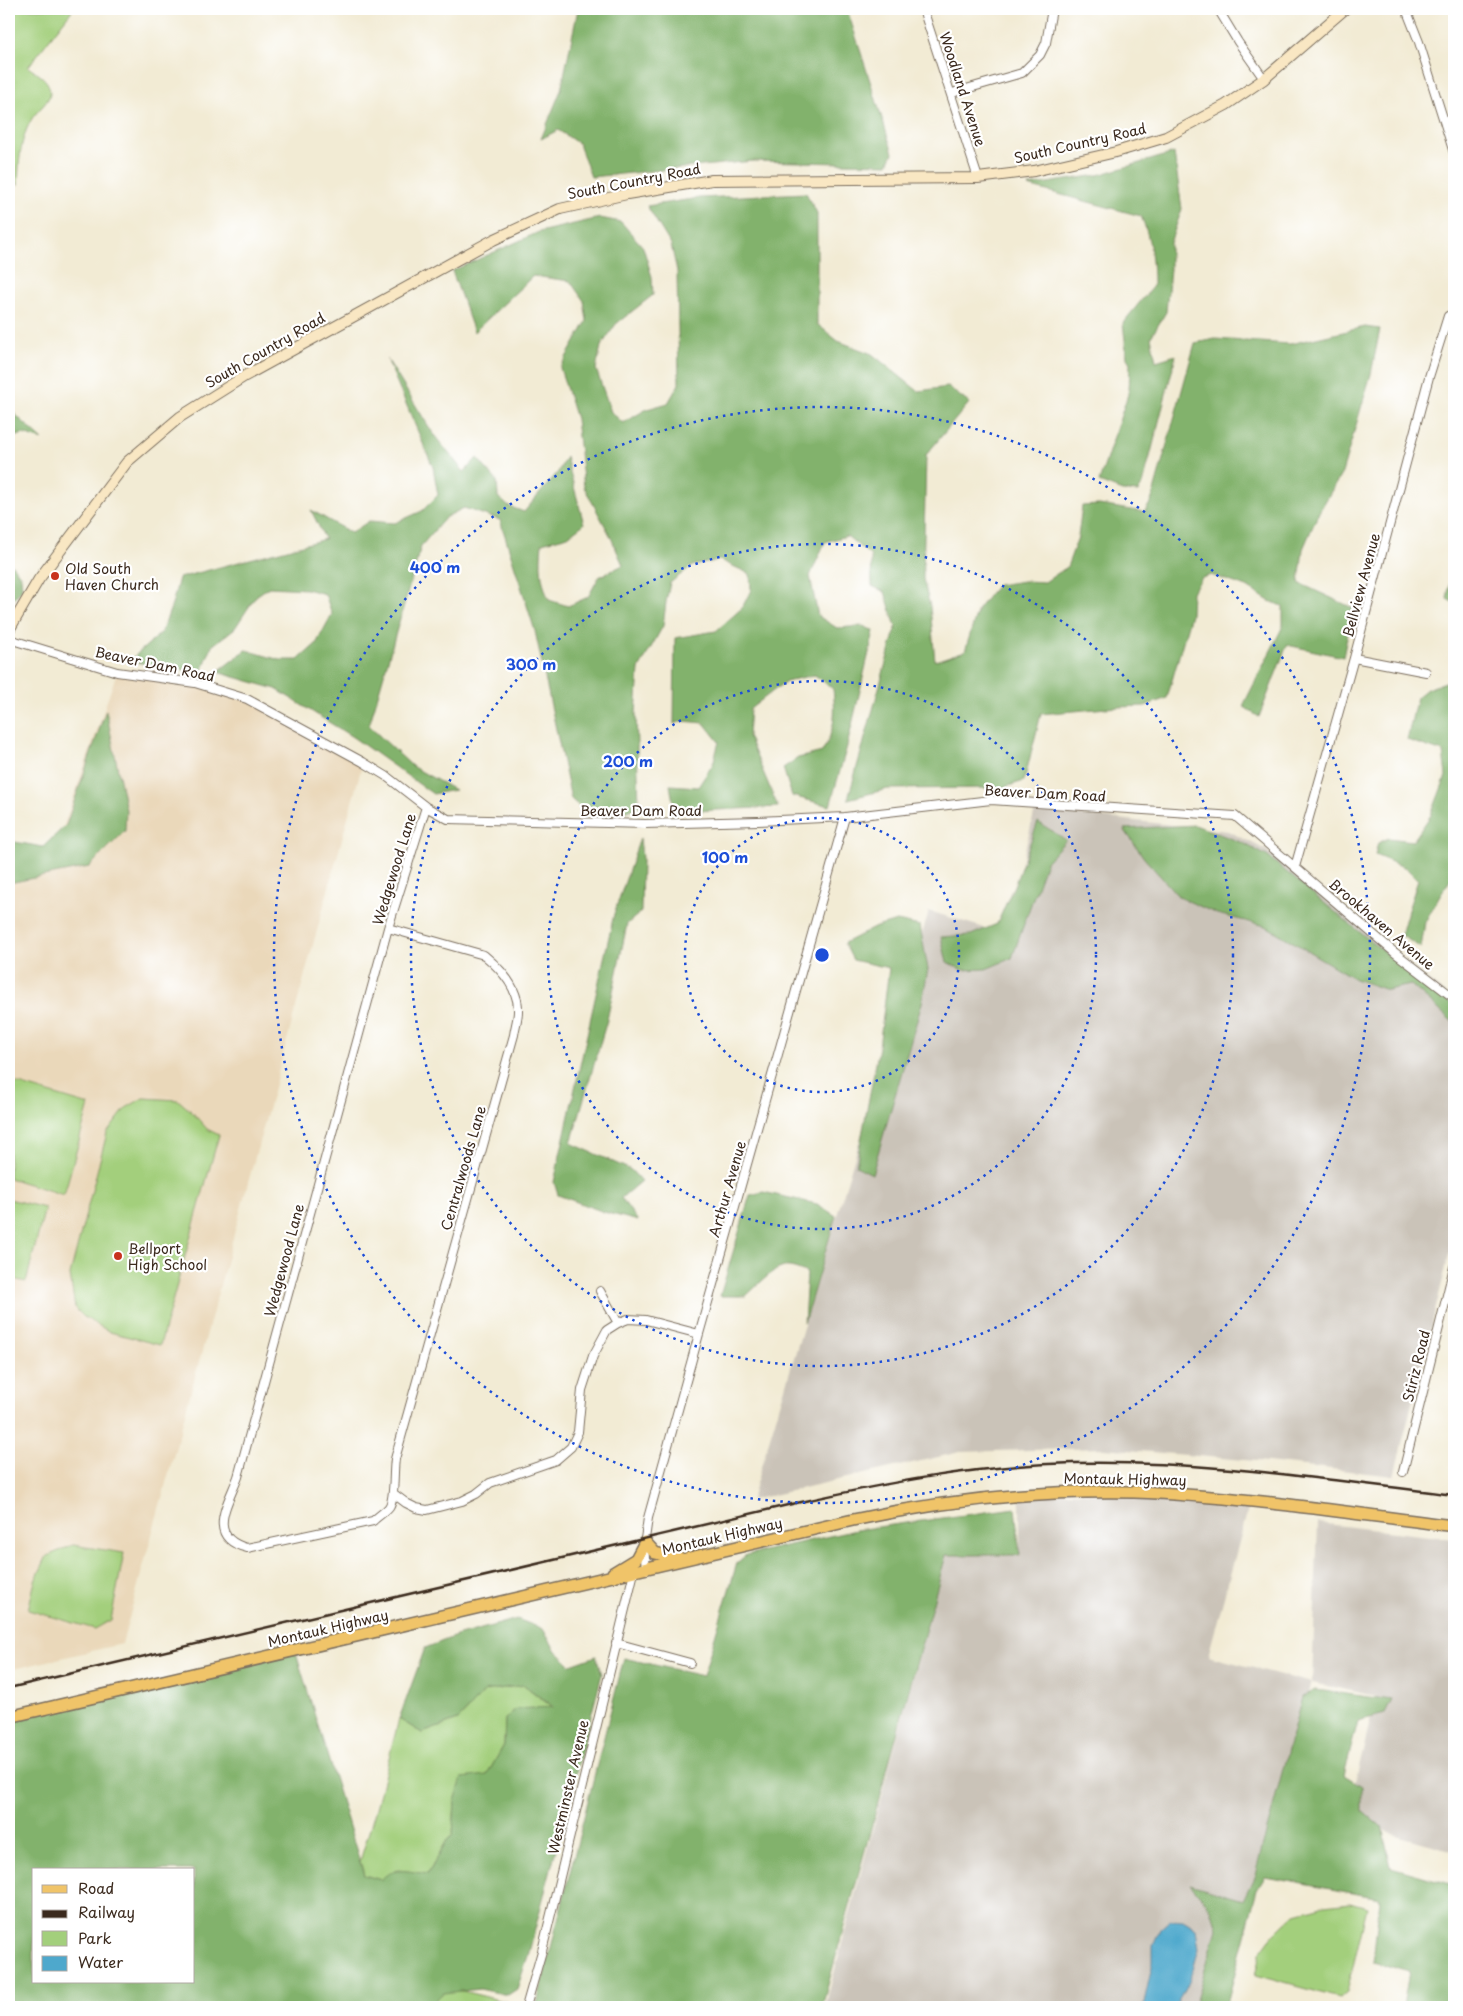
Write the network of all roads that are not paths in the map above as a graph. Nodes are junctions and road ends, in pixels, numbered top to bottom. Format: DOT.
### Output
graph roads {
  1 [pos="923,9"];
  2 [pos="1052,9"];
  3 [pos="1218,9"];
  4 [pos="1345,9"];
  5 [pos="1406,9"];
  6 [pos="1264,79"];
  7 [pos="952,92"];
  8 [pos="1454,153"];
  9 [pos="978,178"];
  10 [pos="1454,313"];
  11 [pos="9,630"];
  12 [pos="9,639"];
  13 [pos="1354,658"];
  14 [pos="1426,672"];
  15 [pos="426,807"];
  16 [pos="845,817"];
  17 [pos="1295,867"];
  18 [pos="388,928"];
  19 [pos="1454,998"];
  20 [pos="1454,1267"];
  21 [pos="600,1291"];
  22 [pos="618,1323"];
  23 [pos="698,1334"];
  24 [pos="1403,1472"];
  25 [pos="394,1494"];
  26 [pos="1454,1526"];
  27 [pos="645,1542"];
  28 [pos="688,1560"];
  29 [pos="646,1570"];
  30 [pos="634,1572"];
  31 [pos="597,1581"];
  32 [pos="616,1643"];
  33 [pos="690,1663"];
  34 [pos="9,1717"];
  35 [pos="526,2007"];
  1 -- 7 [label="street, Woodland Avenue"];
  2 -- 7 [label="street"];
  3 -- 6 [label="street"];
  4 -- 6 [label="main road, South Country Road"];
  5 -- 8 [label="street"];
  6 -- 9 [label="main road, South Country Road"];
  7 -- 9 [label="street, Woodland Avenue"];
  9 -- 11 [label="main road, South Country Road"];
  10 -- 13 [label="street, Bellview Avenue"];
  12 -- 15 [label="street, Beaver Dam Road"];
  13 -- 14 [label="street"];
  13 -- 17 [label="street, Bellview Avenue"];
  15 -- 16 [label="street, Beaver Dam Road"];
  15 -- 18 [label="street, Wedgewood Lane"];
  16 -- 17 [label="street, Beaver Dam Road"];
  16 -- 23 [label="street, Arthur Avenue"];
  17 -- 19 [label="street, Brookhaven Avenue"];
  18 -- 25 [label="street, Centralwoods Lane"];
  18 -- 25 [label="street, Wedgewood Lane"];
  20 -- 24 [label="street, Stiriz Road"];
  21 -- 22 [label="street"];
  22 -- 23 [label="street"];
  22 -- 25 [label="street"];
  23 -- 27 [label="street, Arthur Avenue"];
  26 -- 28 [label="main road, Montauk Highway"];
  27 -- 28 [label="main road"];
  27 -- 29 [label="street, Arthur Avenue"];
  27 -- 31 [label="main road"];
  28 -- 29 [label="main road, Montauk Highway"];
  29 -- 30 [label="main road, Montauk Highway"];
  30 -- 31 [label="main road, Montauk Highway"];
  30 -- 32 [label="street, Westminster Avenue"];
  31 -- 34 [label="main road, Montauk Highway"];
  32 -- 33 [label="street"];
  32 -- 35 [label="street, Westminster Avenue"];
}
